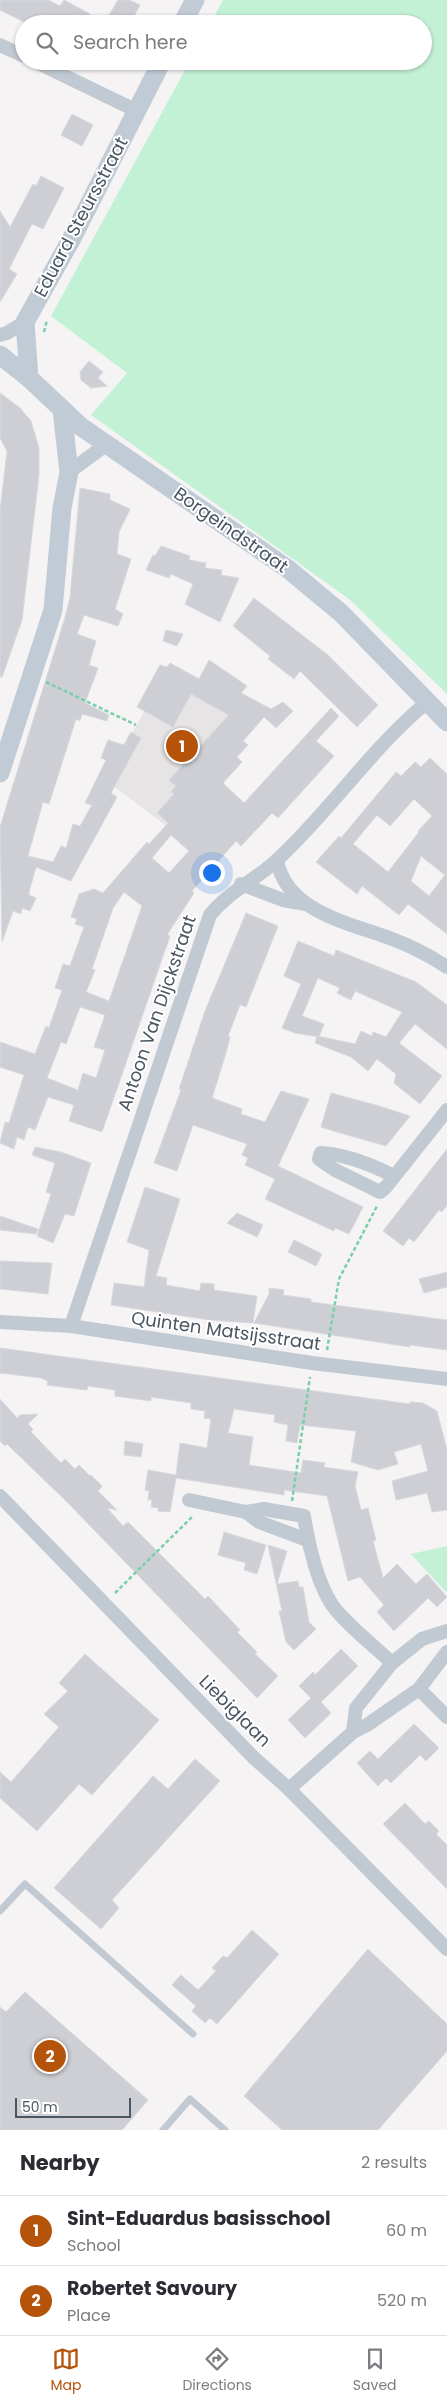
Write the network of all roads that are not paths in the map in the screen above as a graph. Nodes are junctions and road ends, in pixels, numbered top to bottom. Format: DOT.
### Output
graph roads {
  1 [pos="195,0"];
  2 [pos="187,15"];
  3 [pos="0,45"];
  4 [pos="15,52"];
  5 [pos="53,70"];
  6 [pos="158,70"];
  7 [pos="137,111"];
  8 [pos="25,322"];
  9 [pos="0,335"];
  10 [pos="0,355"];
  11 [pos="29,378"];
  12 [pos="62,410"];
  13 [pos="107,444"];
  14 [pos="69,472"];
  15 [pos="426,703"];
  16 [pos="447,722"];
  17 [pos="0,773"];
  18 [pos="277,860"];
  19 [pos="241,884"];
  20 [pos="306,904"];
  21 [pos="447,967"];
  22 [pos="447,1110"];
  23 [pos="394,1176"];
  24 [pos="0,1322"];
  25 [pos="71,1326"];
  26 [pos="447,1379"];
  27 [pos="0,1496"];
  28 [pos="189,1500"];
  29 [pos="246,1512"];
  30 [pos="308,1540"];
  31 [pos="446,1632"];
  32 [pos="447,1650"];
  33 [pos="392,1663"];
  34 [pos="419,1690"];
  35 [pos="447,1717"];
  36 [pos="353,1732"];
  37 [pos="288,1789"];
  38 [pos="0,1911"];
  39 [pos="447,1949"];
  40 [pos="193,2034"];
  41 [pos="163,2130"];
  42 [pos="225,2130"];
  1 -- 2 [label="street"];
  3 -- 4 [label="street"];
  5 -- 7 [label="street"];
  6 -- 7 [label="street, Eduard Steursstraat"];
  7 -- 8 [label="street, Eduard Steursstraat"];
  8 -- 9 [label="street"];
  8 -- 11 [label="street"];
  10 -- 11 [label="street, Borgeindstraat"];
  11 -- 12 [label="street, Borgeindstraat"];
  12 -- 13 [label="street, Borgeindstraat"];
  12 -- 14 [label="street"];
  13 -- 14 [label="street"];
  13 -- 15 [label="street, Borgeindstraat"];
  14 -- 17 [label="street"];
  15 -- 16 [label="street, Borgeindstraat"];
  15 -- 18 [label="street, Antoon Van Dijckstraat"];
  18 -- 19 [label="street, Antoon Van Dijckstraat"];
  18 -- 20 [label="street"];
  19 -- 20 [label="street"];
  19 -- 25 [label="street, Antoon Van Dijckstraat"];
  20 -- 21 [label="street"];
  22 -- 23 [label="street"];
  23 -- 23 [label="street"];
  24 -- 25 [label="street, Quinten Matsijsstraat"];
  25 -- 26 [label="street, Quinten Matsijsstraat"];
  27 -- 37 [label="street, Liebiglaan"];
  28 -- 29 [label="street"];
  29 -- 30 [label="street"];
  29 -- 30 [label="street"];
  30 -- 33 [label="street"];
  31 -- 32 [label="street"];
  31 -- 33 [label="street"];
  32 -- 34 [label="street"];
  33 -- 36 [label="street"];
  34 -- 35 [label="street"];
  34 -- 36 [label="street"];
  36 -- 37 [label="street"];
  37 -- 39 [label="street, Liebiglaan"];
  38 -- 40 [label="lane"];
  41 -- 42 [label="lane"];
}
